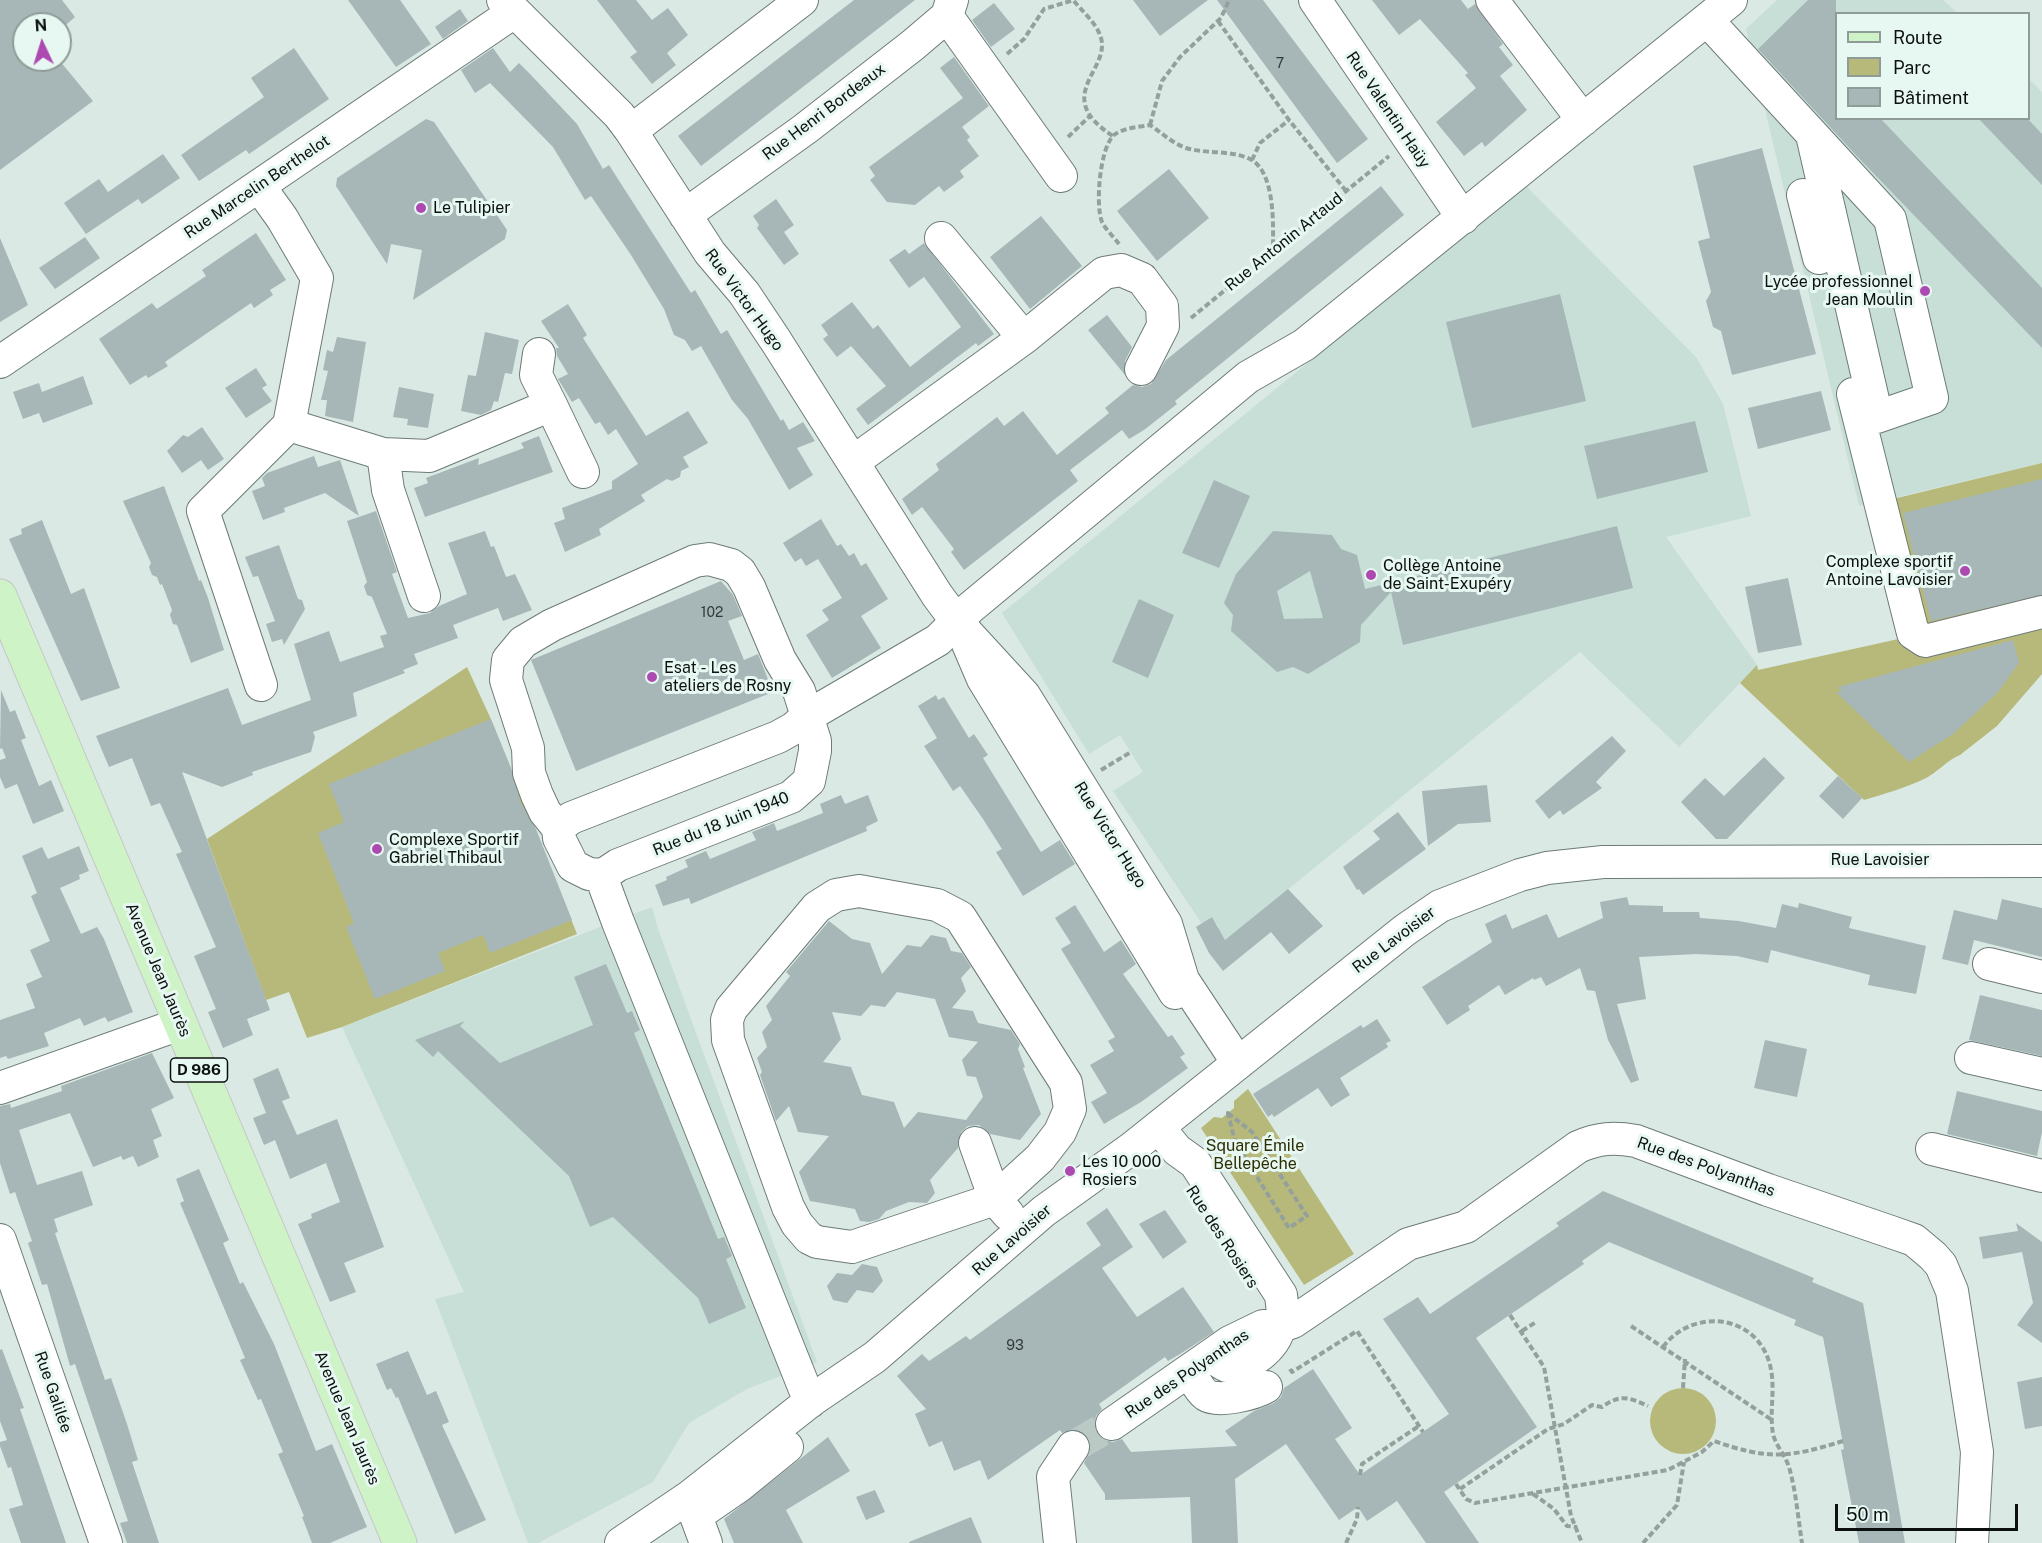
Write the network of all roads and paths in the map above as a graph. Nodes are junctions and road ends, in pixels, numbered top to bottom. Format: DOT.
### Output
graph roads {
  1 [pos="802,0"];
  2 [pos="1074,0"];
  3 [pos="1229,0"];
  4 [pos="1315,0"];
  5 [pos="1492,0"];
  6 [pos="1731,0"];
  7 [pos="509,6"];
  8 [pos="950,8"];
  9 [pos="1707,20"];
  10 [pos="1218,21"];
  11 [pos="984,70"];
  12 [pos="1289,120"];
  13 [pos="1583,120"];
  14 [pos="1150,125"];
  15 [pos="631,130"];
  16 [pos="1812,135"];
  17 [pos="1113,136"];
  18 [pos="1408,140"];
  19 [pos="1252,160"];
  20 [pos="1061,176"];
  21 [pos="259,186"];
  22 [pos="1346,191"];
  23 [pos="1803,195"];
  24 [pos="685,215"];
  25 [pos="1463,218"];
  26 [pos="941,238"];
  27 [pos="1273,251"];
  28 [pos="1121,270"];
  29 [pos="1024,338"];
  30 [pos="1157,338"];
  31 [pos="539,354"];
  32 [pos="0,362"];
  33 [pos="1141,369"];
  34 [pos="551,405"];
  35 [pos="289,425"];
  36 [pos="383,454"];
  37 [pos="853,462"];
  38 [pos="583,472"];
  39 [pos="0,596"];
  40 [pos="424,596"];
  41 [pos="2042,612"];
  42 [pos="957,622"];
  43 [pos="261,685"];
  44 [pos="807,717"];
  45 [pos="558,828"];
  46 [pos="2042,861"];
  47 [pos="603,875"];
  48 [pos="1989,964"];
  49 [pos="2042,976"];
  50 [pos="180,1024"];
  51 [pos="1971,1058"];
  52 [pos="1232,1067"];
  53 [pos="2042,1074"];
  54 [pos="0,1088"];
  55 [pos="1167,1138"];
  56 [pos="975,1143"];
  57 [pos="1932,1149"];
  58 [pos="2042,1176"];
  59 [pos="995,1199"];
  60 [pos="1289,1228"];
  61 [pos="1022,1231"];
  62 [pos="0,1240"];
  63 [pos="1510,1315"];
  64 [pos="1536,1322"];
  65 [pos="1631,1326"];
  66 [pos="1281,1327"];
  67 [pos="1522,1331"];
  68 [pos="1663,1347"];
  69 [pos="875,1357"];
  70 [pos="1685,1359"];
  71 [pos="1201,1364"];
  72 [pos="1266,1387"];
  73 [pos="1683,1388"];
  74 [pos="810,1402"];
  75 [pos="1648,1406"];
  76 [pos="1773,1420"];
  77 [pos="1112,1424"];
  78 [pos="1419,1426"];
  79 [pos="1556,1428"];
  80 [pos="1423,1432"];
  81 [pos="1843,1442"];
  82 [pos="1073,1448"];
  83 [pos="1784,1456"];
  84 [pos="1684,1461"];
  85 [pos="1360,1475"];
  86 [pos="1456,1484"];
  87 [pos="1566,1487"];
  88 [pos="1460,1489"];
  89 [pos="1532,1493"];
  90 [pos="1358,1507"];
  91 [pos="697,1518"];
  92 [pos="1577,1527"];
  93 [pos="106,1543"];
  94 [pos="400,1543"];
  95 [pos="621,1543"];
  96 [pos="648,1543"];
  97 [pos="1060,1543"];
  98 [pos="1346,1543"];
  99 [pos="1582,1543"];
  100 [pos="1643,1543"];
  101 [pos="1802,1543"];
  102 [pos="1972,1543"];
  1 -- 15 [label="street"];
  2 -- 11 [label="path"];
  2 -- 17 [label="path"];
  3 -- 10 [label="path"];
  4 -- 18 [label="street, Rue Valentin Haüy"];
  5 -- 13 [label="street"];
  6 -- 9 [label="street"];
  7 -- 15 [label="street, Rue Victor Hugo"];
  7 -- 21 [label="street, Rue Marcelin Berthelot"];
  8 -- 11 [label="street"];
  8 -- 24 [label="street, Rue Henri Bordeaux"];
  9 -- 13 [label="street"];
  9 -- 16 [label="street"];
  10 -- 12 [label="path"];
  10 -- 14 [label="path"];
  11 -- 20 [label="street"];
  12 -- 19 [label="path"];
  12 -- 22 [label="path"];
  13 -- 25 [label="street"];
  14 -- 17 [label="path"];
  14 -- 19 [label="path"];
  15 -- 24 [label="street, Rue Victor Hugo"];
  16 -- 16 [label="street"];
  17 -- 28 [label="path"];
  18 -- 22 [label="path, Rue Antonin Artaud"];
  18 -- 25 [label="street, Rue Valentin Haüy"];
  19 -- 27 [label="path"];
  21 -- 32 [label="street, Rue Marcelin Berthelot"];
  21 -- 35 [label="street"];
  22 -- 27 [label="path, Rue Antonin Artaud"];
  23 -- 41 [label="street"];
  24 -- 37 [label="street, Rue Victor Hugo"];
  25 -- 42 [label="street"];
  26 -- 29 [label="street"];
  27 -- 30 [label="path, Rue Antonin Artaud"];
  28 -- 29 [label="street"];
  28 -- 30 [label="street"];
  29 -- 37 [label="street"];
  30 -- 33 [label="street"];
  31 -- 34 [label="street"];
  34 -- 36 [label="street"];
  34 -- 38 [label="street"];
  35 -- 36 [label="street"];
  35 -- 43 [label="street"];
  36 -- 40 [label="street"];
  37 -- 42 [label="street, Rue Victor Hugo"];
  39 -- 50 [label="main road, Avenue Jean Jaurès / D 986"];
  42 -- 44 [label="street"];
  42 -- 52 [label="street, Rue Victor Hugo"];
  44 -- 45 [label="street"];
  44 -- 45 [label="street"];
  44 -- 47 [label="street, Rue du 18 Juin 1940"];
  45 -- 47 [label="street"];
  46 -- 52 [label="street, Rue Lavoisier"];
  47 -- 74 [label="street"];
  48 -- 49 [label="street"];
  50 -- 54 [label="street"];
  50 -- 94 [label="main road, Avenue Jean Jaurès / D 986"];
  51 -- 53 [label="street"];
  52 -- 55 [label="street, Rue Lavoisier"];
  55 -- 61 [label="street, Rue Lavoisier"];
  55 -- 66 [label="street, Rue des Rosiers"];
  56 -- 59 [label="street"];
  57 -- 58 [label="street"];
  59 -- 59 [label="street"];
  59 -- 61 [label="street"];
  60 -- 60 [label="path"];
  61 -- 69 [label="street, Rue Lavoisier"];
  62 -- 93 [label="street, Rue Galilée"];
  63 -- 67 [label="path"];
  64 -- 67 [label="path"];
  65 -- 68 [label="path"];
  66 -- 71 [label="street, Rue des Polyanthas"];
  66 -- 78 [label="path"];
  66 -- 102 [label="street, Rue des Polyanthas"];
  67 -- 79 [label="path"];
  68 -- 70 [label="path"];
  68 -- 76 [label="path"];
  69 -- 74 [label="street, Rue Lavoisier"];
  69 -- 91 [label="street, Rue Lavoisier"];
  70 -- 73 [label="path"];
  70 -- 76 [label="path"];
  71 -- 72 [label="street"];
  71 -- 77 [label="street, Rue des Polyanthas"];
  74 -- 91 [label="street, Rue Lavoisier"];
  75 -- 79 [label="path"];
  76 -- 83 [label="path"];
  78 -- 80 [label="path"];
  78 -- 85 [label="path"];
  79 -- 87 [label="path"];
  79 -- 88 [label="path"];
  81 -- 83 [label="path"];
  82 -- 97 [label="street"];
  83 -- 84 [label="path"];
  83 -- 101 [label="path"];
  84 -- 87 [label="path"];
  84 -- 100 [label="path"];
  86 -- 88 [label="path"];
  87 -- 89 [label="path"];
  87 -- 92 [label="path"];
  88 -- 89 [label="path"];
  89 -- 92 [label="path"];
  90 -- 98 [label="path"];
  91 -- 95 [label="street, Rue Lavoisier"];
  91 -- 96 [label="street, Rue Lavoisier"];
  92 -- 99 [label="path"];
}
